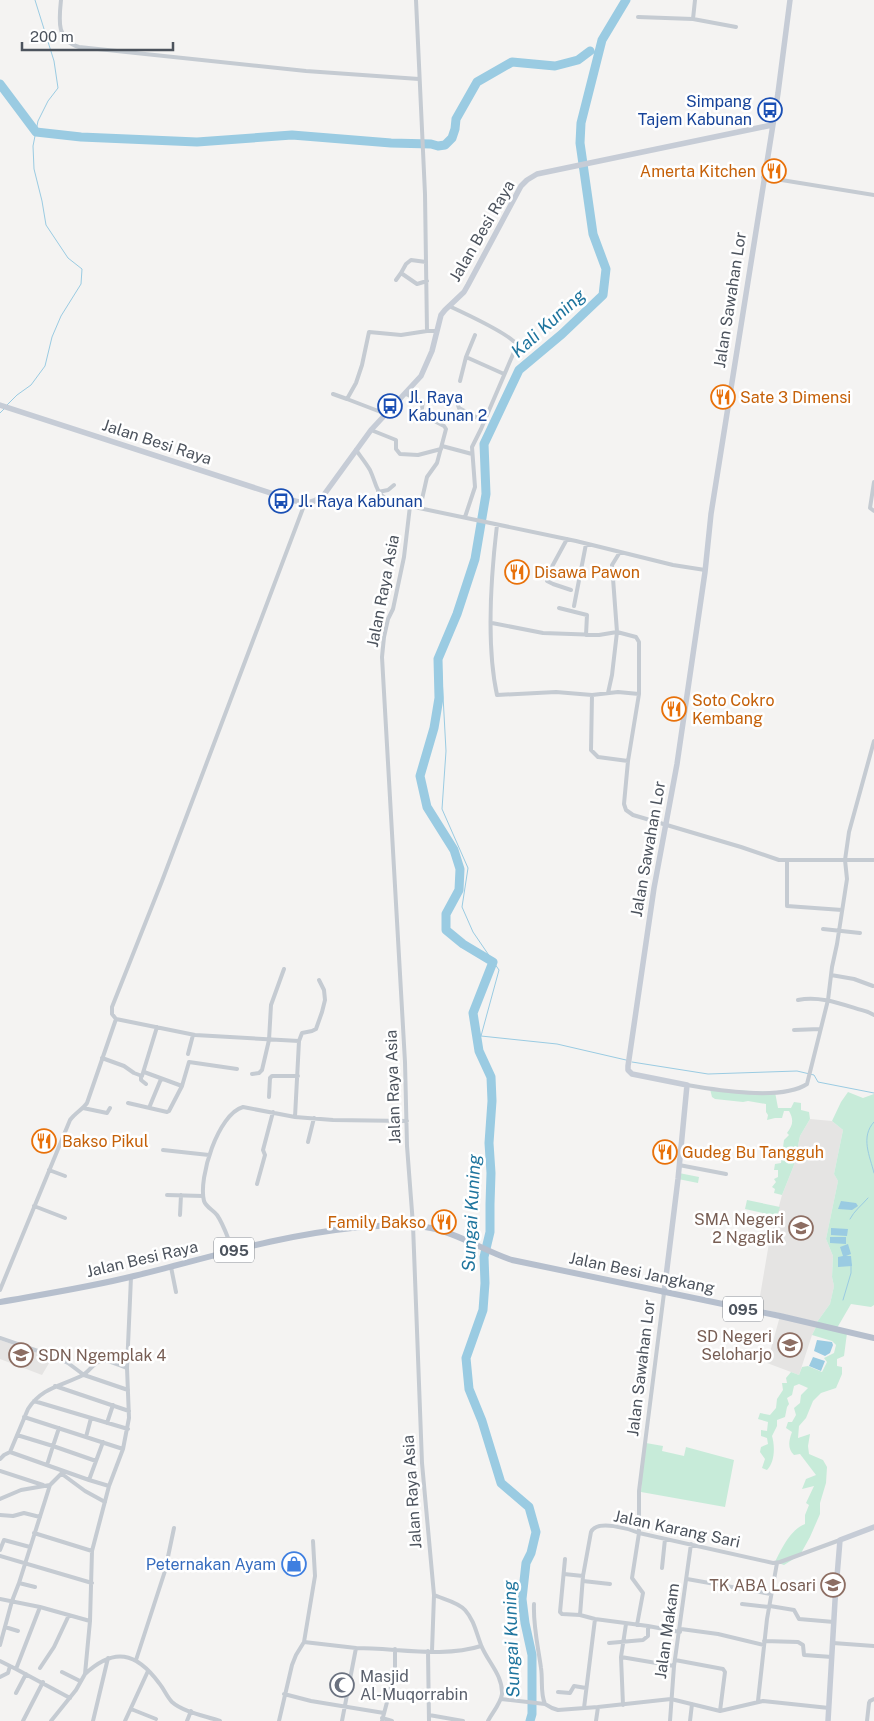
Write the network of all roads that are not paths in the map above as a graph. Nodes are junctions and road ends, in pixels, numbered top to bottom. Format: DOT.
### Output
graph roads {
  1 [pos="61,0"];
  2 [pos="416,0"];
  3 [pos="695,0"];
  4 [pos="790,0"];
  5 [pos="638,17"];
  6 [pos="693,19"];
  7 [pos="736,26"];
  8 [pos="419,79"];
  9 [pos="772,125"];
  10 [pos="763,177"];
  11 [pos="874,195"];
  12 [pos="426,262"];
  13 [pos="401,273"];
  14 [pos="396,280"];
  15 [pos="427,281"];
  16 [pos="449,306"];
  17 [pos="428,331"];
  18 [pos="436,331"];
  19 [pos="476,335"];
  20 [pos="466,357"];
  21 [pos="504,374"];
  22 [pos="460,381"];
  23 [pos="334,394"];
  24 [pos="406,394"];
  25 [pos="346,399"];
  26 [pos="458,405"];
  27 [pos="3,406"];
  28 [pos="386,414"];
  29 [pos="484,422"];
  30 [pos="371,430"];
  31 [pos="442,448"];
  32 [pos="356,450"];
  33 [pos="472,454"];
  34 [pos="874,482"];
  35 [pos="394,486"];
  36 [pos="378,492"];
  37 [pos="305,503"];
  38 [pos="410,506"];
  39 [pos="420,508"];
  40 [pos="874,512"];
  41 [pos="465,517"];
  42 [pos="497,525"];
  43 [pos="567,539"];
  44 [pos="586,544"];
  45 [pos="620,552"];
  46 [pos="705,570"];
  47 [pos="571,590"];
  48 [pos="574,606"];
  49 [pos="559,608"];
  50 [pos="492,623"];
  51 [pos="617,632"];
  52 [pos="586,635"];
  53 [pos="608,693"];
  54 [pos="592,694"];
  55 [pos="638,694"];
  56 [pos="874,741"];
  57 [pos="628,761"];
  58 [pos="665,823"];
  59 [pos="845,860"];
  60 [pos="874,860"];
  61 [pos="787,861"];
  62 [pos="842,910"];
  63 [pos="823,929"];
  64 [pos="839,931"];
  65 [pos="860,933"];
  66 [pos="284,969"];
  67 [pos="831,975"];
  68 [pos="319,980"];
  69 [pos="873,986"];
  70 [pos="798,1000"];
  71 [pos="828,1000"];
  72 [pos="874,1015"];
  73 [pos="116,1019"];
  74 [pos="157,1027"];
  75 [pos="820,1029"];
  76 [pos="794,1030"];
  77 [pos="193,1035"];
  78 [pos="269,1040"];
  79 [pos="299,1041"];
  80 [pos="188,1054"];
  81 [pos="102,1058"];
  82 [pos="237,1069"];
  83 [pos="144,1072"];
  84 [pos="252,1074"];
  85 [pos="141,1076"];
  86 [pos="298,1076"];
  87 [pos="161,1079"];
  88 [pos="146,1084"];
  89 [pos="182,1086"];
  90 [pos="687,1086"];
  91 [pos="268,1097"];
  92 [pos="128,1103"];
  93 [pos="83,1108"];
  94 [pos="110,1108"];
  95 [pos="149,1108"];
  96 [pos="273,1112"];
  97 [pos="294,1117"];
  98 [pos="314,1118"];
  99 [pos="407,1122"];
  100 [pos="308,1142"];
  101 [pos="164,1150"];
  102 [pos="209,1155"];
  103 [pos="679,1165"];
  104 [pos="49,1170"];
  105 [pos="726,1174"];
  106 [pos="65,1176"];
  107 [pos="257,1184"];
  108 [pos="167,1195"];
  109 [pos="181,1195"];
  110 [pos="203,1196"];
  111 [pos="34,1206"];
  112 [pos="180,1215"];
  113 [pos="65,1218"];
  114 [pos="413,1225"];
  115 [pos="233,1250"];
  116 [pos="493,1252"];
  117 [pos="171,1267"];
  118 [pos="131,1277"];
  119 [pos="0,1290"];
  120 [pos="176,1292"];
  121 [pos="664,1293"];
  122 [pos="0,1302"];
  123 [pos="0,1338"];
  124 [pos="874,1338"];
  125 [pos="127,1368"];
  126 [pos="84,1375"];
  127 [pos="55,1386"];
  128 [pos="128,1390"];
  129 [pos="34,1401"];
  130 [pos="113,1405"];
  131 [pos="130,1411"];
  132 [pos="24,1417"];
  133 [pos="91,1418"];
  134 [pos="107,1423"];
  135 [pos="59,1428"];
  136 [pos="128,1429"];
  137 [pos="17,1435"];
  138 [pos="86,1437"];
  139 [pos="103,1442"];
  140 [pos="53,1446"];
  141 [pos="123,1449"];
  142 [pos="10,1452"];
  143 [pos="0,1459"];
  144 [pos="96,1461"];
  145 [pos="47,1465"];
  146 [pos="0,1471"];
  147 [pos="63,1472"];
  148 [pos="89,1480"];
  149 [pos="48,1485"];
  150 [pos="109,1486"];
  151 [pos="0,1499"];
  152 [pos="105,1502"];
  153 [pos="0,1515"];
  154 [pos="40,1517"];
  155 [pos="874,1527"];
  156 [pos="174,1528"];
  157 [pos="34,1533"];
  158 [pos="639,1533"];
  159 [pos="665,1539"];
  160 [pos="840,1540"];
  161 [pos="313,1542"];
  162 [pos="691,1544"];
  163 [pos="30,1547"];
  164 [pos="0,1550"];
  165 [pos="92,1551"];
  166 [pos="0,1556"];
  167 [pos="565,1558"];
  168 [pos="777,1563"];
  169 [pos="26,1564"];
  170 [pos="662,1568"];
  171 [pos="564,1574"];
  172 [pos="583,1576"];
  173 [pos="687,1579"];
  174 [pos="583,1581"];
  175 [pos="20,1583"];
  176 [pos="92,1583"];
  177 [pos="610,1584"];
  178 [pos="35,1588"];
  179 [pos="771,1594"];
  180 [pos="434,1595"];
  181 [pos="0,1599"];
  182 [pos="12,1601"];
  183 [pos="534,1604"];
  184 [pos="742,1604"];
  185 [pos="770,1606"];
  186 [pos="40,1607"];
  187 [pos="69,1615"];
  188 [pos="580,1615"];
  189 [pos="595,1620"];
  190 [pos="90,1621"];
  191 [pos="834,1622"];
  192 [pos="626,1624"];
  193 [pos="637,1625"];
  194 [pos="648,1626"];
  195 [pos="5,1627"];
  196 [pos="680,1630"];
  197 [pos="18,1631"];
  198 [pos="624,1641"];
  199 [pos="304,1642"];
  200 [pos="609,1643"];
  201 [pos="764,1643"];
  202 [pos="0,1644"];
  203 [pos="833,1644"];
  204 [pos="481,1646"];
  205 [pos="874,1646"];
  206 [pos="356,1648"];
  207 [pos="395,1649"];
  208 [pos="430,1651"];
  209 [pos="621,1657"];
  210 [pos="832,1657"];
  211 [pos="108,1658"];
  212 [pos="136,1660"];
  213 [pos="675,1660"];
  214 [pos="0,1661"];
  215 [pos="10,1666"];
  216 [pos="674,1666"];
  217 [pos="40,1668"];
  218 [pos="16,1669"];
  219 [pos="148,1671"];
  220 [pos="62,1672"];
  221 [pos="26,1674"];
  222 [pos="85,1674"];
  223 [pos="0,1677"];
  224 [pos="80,1680"];
  225 [pos="42,1682"];
  226 [pos="586,1688"];
  227 [pos="558,1692"];
  228 [pos="16,1693"];
  229 [pos="284,1694"];
  230 [pos="70,1698"];
  231 [pos="501,1699"];
  232 [pos="671,1699"];
  233 [pos="874,1699"];
  234 [pos="758,1702"];
  235 [pos="545,1704"];
  236 [pos="692,1704"];
  237 [pos="623,1705"];
  238 [pos="345,1706"];
  239 [pos="584,1708"];
  240 [pos="598,1708"];
  241 [pos="829,1708"];
  242 [pos="131,1709"];
  243 [pos="191,1711"];
  244 [pos="720,1711"];
  245 [pos="429,1715"];
  246 [pos="383,1718"];
  247 [pos="156,1719"];
  248 [pos="23,1721"];
  249 [pos="53,1721"];
  250 [pos="93,1721"];
  251 [pos="125,1721"];
  252 [pos="187,1721"];
  253 [pos="220,1721"];
  254 [pos="279,1721"];
  255 [pos="342,1721"];
  256 [pos="392,1721"];
  257 [pos="429,1721"];
  258 [pos="464,1721"];
  259 [pos="488,1721"];
  260 [pos="596,1721"];
  261 [pos="670,1721"];
  262 [pos="690,1721"];
  263 [pos="828,1721"];
  264 [pos="867,1721"];
  1 -- 8 [label="street"];
  2 -- 8 [label="street"];
  3 -- 6 [label="street"];
  4 -- 9 [label="main road"];
  5 -- 6 [label="street"];
  6 -- 7 [label="street"];
  8 -- 12 [label="street"];
  9 -- 10 [label="main road, Jalan Sawahan Lor"];
  9 -- 16 [label="main road, Jalan Besi Raya"];
  10 -- 11 [label="street"];
  10 -- 46 [label="main road, Jalan Sawahan Lor"];
  12 -- 13 [label="street"];
  12 -- 15 [label="street"];
  13 -- 14 [label="street"];
  13 -- 15 [label="street"];
  15 -- 17 [label="street"];
  16 -- 18 [label="main road, Jalan Besi Raya"];
  16 -- 21 [label="street"];
  17 -- 18 [label="street"];
  17 -- 25 [label="street"];
  18 -- 24 [label="main road, Jalan Besi Raya"];
  19 -- 20 [label="street"];
  20 -- 21 [label="street"];
  20 -- 22 [label="street"];
  21 -- 29 [label="street"];
  23 -- 25 [label="street"];
  24 -- 28 [label="main road, Jalan Besi Raya"];
  24 -- 31 [label="street"];
  25 -- 28 [label="street"];
  26 -- 29 [label="street"];
  27 -- 37 [label="main road, Jalan Besi Raya"];
  28 -- 30 [label="main road, Jalan Besi Raya"];
  29 -- 33 [label="street"];
  30 -- 31 [label="street"];
  30 -- 32 [label="main road, Jalan Besi Raya"];
  31 -- 33 [label="street"];
  31 -- 39 [label="street"];
  32 -- 36 [label="street"];
  32 -- 37 [label="main road, Jalan Besi Raya"];
  33 -- 41 [label="street"];
  34 -- 40 [label="street"];
  35 -- 36 [label="street"];
  36 -- 38 [label="street"];
  37 -- 73 [label="street"];
  38 -- 39 [label="street"];
  38 -- 99 [label="street, Jalan Raya Asia"];
  39 -- 41 [label="street"];
  41 -- 42 [label="street"];
  42 -- 43 [label="street"];
  42 -- 50 [label="street"];
  43 -- 44 [label="street"];
  43 -- 47 [label="street"];
  44 -- 45 [label="street"];
  44 -- 48 [label="street"];
  45 -- 46 [label="street"];
  45 -- 51 [label="street"];
  46 -- 58 [label="main road, Jalan Sawahan Lor"];
  49 -- 52 [label="street"];
  50 -- 52 [label="street"];
  50 -- 54 [label="street"];
  51 -- 52 [label="street"];
  51 -- 53 [label="street"];
  51 -- 55 [label="street"];
  53 -- 54 [label="street"];
  53 -- 55 [label="street"];
  54 -- 57 [label="street"];
  55 -- 57 [label="street"];
  56 -- 59 [label="street"];
  57 -- 58 [label="street"];
  58 -- 61 [label="street"];
  58 -- 90 [label="main road, Jalan Sawahan Lor"];
  59 -- 60 [label="street"];
  59 -- 61 [label="street"];
  59 -- 62 [label="street"];
  61 -- 62 [label="street"];
  62 -- 64 [label="street"];
  63 -- 64 [label="street"];
  64 -- 65 [label="street"];
  64 -- 67 [label="street"];
  66 -- 78 [label="street"];
  67 -- 69 [label="street"];
  67 -- 71 [label="street"];
  68 -- 79 [label="street"];
  70 -- 71 [label="street"];
  71 -- 72 [label="street"];
  71 -- 75 [label="street"];
  73 -- 74 [label="street"];
  73 -- 81 [label="street"];
  74 -- 77 [label="street"];
  74 -- 83 [label="street"];
  75 -- 76 [label="street"];
  75 -- 90 [label="street"];
  77 -- 78 [label="street"];
  77 -- 80 [label="street"];
  78 -- 79 [label="street"];
  78 -- 84 [label="street"];
  79 -- 86 [label="street"];
  81 -- 85 [label="street"];
  81 -- 93 [label="street"];
  82 -- 89 [label="street"];
  83 -- 85 [label="street"];
  83 -- 87 [label="street"];
  85 -- 88 [label="street"];
  86 -- 91 [label="street"];
  86 -- 97 [label="street"];
  87 -- 89 [label="street"];
  87 -- 95 [label="street"];
  89 -- 95 [label="street"];
  90 -- 103 [label="main road, Jalan Sawahan Lor"];
  92 -- 95 [label="street"];
  93 -- 94 [label="street"];
  93 -- 104 [label="street"];
  96 -- 97 [label="street"];
  96 -- 102 [label="street"];
  96 -- 107 [label="street"];
  97 -- 98 [label="street"];
  98 -- 99 [label="street"];
  98 -- 100 [label="street"];
  99 -- 114 [label="street, Jalan Raya Asia"];
  101 -- 102 [label="street"];
  102 -- 110 [label="street"];
  103 -- 105 [label="street"];
  103 -- 121 [label="main road, Jalan Sawahan Lor"];
  104 -- 106 [label="street"];
  104 -- 111 [label="street"];
  108 -- 109 [label="street"];
  109 -- 110 [label="street"];
  109 -- 112 [label="street"];
  110 -- 115 [label="street"];
  111 -- 113 [label="street"];
  111 -- 119 [label="street"];
  114 -- 115 [label="main road, Jalan Besi Raya / 095"];
  114 -- 116 [label="main road, Jalan Besi Raya / 095"];
  114 -- 180 [label="street, Jalan Raya Asia"];
  115 -- 117 [label="main road, Jalan Besi Raya / 095"];
  116 -- 121 [label="main road, Jalan Besi Jangkang / 095"];
  117 -- 118 [label="main road, Jalan Besi Raya / 095"];
  117 -- 120 [label="street"];
  118 -- 122 [label="main road, Jalan Besi Raya / 095"];
  118 -- 125 [label="street"];
  121 -- 124 [label="main road, Jalan Besi Jangkang / 095"];
  121 -- 158 [label="street, Jalan Sawahan Lor"];
  123 -- 126 [label="street"];
  125 -- 126 [label="street"];
  125 -- 128 [label="street"];
  126 -- 127 [label="street"];
  126 -- 128 [label="street"];
  127 -- 129 [label="street"];
  127 -- 130 [label="street"];
  128 -- 131 [label="street"];
  129 -- 132 [label="street"];
  129 -- 133 [label="street"];
  130 -- 131 [label="street"];
  130 -- 134 [label="street"];
  131 -- 136 [label="street"];
  132 -- 135 [label="street"];
  132 -- 137 [label="street"];
  133 -- 134 [label="street"];
  133 -- 138 [label="street"];
  134 -- 136 [label="street"];
  135 -- 138 [label="street"];
  135 -- 140 [label="street"];
  136 -- 141 [label="street"];
  137 -- 140 [label="street"];
  137 -- 142 [label="street"];
  138 -- 139 [label="street"];
  139 -- 141 [label="street"];
  139 -- 144 [label="street"];
  140 -- 144 [label="street"];
  140 -- 145 [label="street"];
  141 -- 150 [label="street"];
  142 -- 143 [label="street"];
  142 -- 145 [label="street"];
  144 -- 148 [label="street"];
  145 -- 147 [label="street"];
  146 -- 149 [label="street"];
  147 -- 148 [label="street"];
  147 -- 149 [label="street"];
  147 -- 152 [label="street"];
  148 -- 150 [label="street"];
  149 -- 151 [label="street"];
  149 -- 154 [label="street"];
  150 -- 152 [label="street"];
  152 -- 165 [label="street"];
  153 -- 154 [label="street"];
  154 -- 157 [label="street"];
  155 -- 160 [label="main road"];
  156 -- 212 [label="street"];
  157 -- 163 [label="street"];
  157 -- 165 [label="street"];
  158 -- 159 [label="street, Jalan Karang Sari"];
  158 -- 172 [label="street, Jalan Karang Sari"];
  158 -- 193 [label="street, Jalan Sawahan Lor"];
  159 -- 162 [label="street, Jalan Karang Sari"];
  159 -- 170 [label="street"];
  160 -- 168 [label="street"];
  160 -- 191 [label="main road"];
  161 -- 199 [label="street"];
  162 -- 168 [label="street, Jalan Karang Sari"];
  162 -- 173 [label="street, Jalan Makam"];
  163 -- 164 [label="street"];
  163 -- 169 [label="street"];
  165 -- 176 [label="street"];
  166 -- 169 [label="street"];
  167 -- 171 [label="street"];
  168 -- 179 [label="street"];
  169 -- 175 [label="street"];
  169 -- 176 [label="street"];
  171 -- 172 [label="street"];
  171 -- 188 [label="street"];
  172 -- 174 [label="street, Jalan Karang Sari"];
  173 -- 179 [label="street"];
  173 -- 196 [label="street, Jalan Makam"];
  174 -- 177 [label="street"];
  174 -- 188 [label="street, Jalan Karang Sari"];
  175 -- 178 [label="street"];
  175 -- 182 [label="street"];
  176 -- 190 [label="street"];
  179 -- 185 [label="street"];
  180 -- 204 [label="street"];
  180 -- 208 [label="street, Jalan Raya Asia"];
  181 -- 182 [label="street"];
  182 -- 186 [label="street"];
  182 -- 195 [label="street"];
  183 -- 235 [label="street"];
  184 -- 185 [label="street"];
  185 -- 191 [label="street"];
  185 -- 201 [label="street"];
  186 -- 187 [label="street"];
  186 -- 218 [label="street"];
  187 -- 190 [label="street"];
  187 -- 217 [label="street"];
  188 -- 189 [label="street"];
  189 -- 192 [label="street"];
  189 -- 226 [label="street"];
  190 -- 222 [label="street"];
  191 -- 203 [label="main road"];
  192 -- 193 [label="street"];
  192 -- 198 [label="street"];
  193 -- 194 [label="street"];
  194 -- 196 [label="street"];
  194 -- 198 [label="street"];
  195 -- 197 [label="street"];
  195 -- 202 [label="street"];
  196 -- 201 [label="street"];
  196 -- 213 [label="street, Jalan Makam"];
  198 -- 200 [label="street"];
  198 -- 209 [label="street"];
  199 -- 206 [label="street"];
  199 -- 229 [label="street"];
  201 -- 210 [label="street"];
  201 -- 234 [label="street"];
  203 -- 205 [label="street"];
  203 -- 210 [label="main road"];
  204 -- 208 [label="street"];
  204 -- 231 [label="street"];
  206 -- 207 [label="street"];
  206 -- 238 [label="street"];
  207 -- 208 [label="street"];
  207 -- 246 [label="street"];
  208 -- 245 [label="street, Jalan Raya Asia"];
  209 -- 216 [label="street"];
  209 -- 237 [label="street"];
  210 -- 241 [label="main road"];
  211 -- 212 [label="street"];
  211 -- 222 [label="street"];
  211 -- 250 [label="street"];
  212 -- 219 [label="street"];
  213 -- 216 [label="street, Jalan Makam"];
  213 -- 244 [label="street"];
  214 -- 215 [label="street"];
  215 -- 218 [label="street"];
  215 -- 223 [label="street"];
  216 -- 232 [label="street, Jalan Makam"];
  218 -- 221 [label="street"];
  219 -- 242 [label="street"];
  219 -- 243 [label="street"];
  220 -- 224 [label="street"];
  221 -- 225 [label="street"];
  221 -- 228 [label="street"];
  222 -- 224 [label="street"];
  224 -- 230 [label="street"];
  225 -- 230 [label="street"];
  225 -- 248 [label="street"];
  226 -- 227 [label="street"];
  226 -- 239 [label="street"];
  229 -- 238 [label="street"];
  229 -- 254 [label="street"];
  230 -- 249 [label="street"];
  231 -- 235 [label="street"];
  231 -- 259 [label="street"];
  232 -- 236 [label="street"];
  232 -- 237 [label="street"];
  232 -- 261 [label="street, Jalan Makam"];
  233 -- 264 [label="street"];
  234 -- 241 [label="street"];
  234 -- 244 [label="street"];
  235 -- 239 [label="street"];
  236 -- 244 [label="street"];
  236 -- 262 [label="street"];
  237 -- 240 [label="street"];
  238 -- 246 [label="street"];
  238 -- 255 [label="street"];
  239 -- 240 [label="street"];
  240 -- 260 [label="street"];
  241 -- 263 [label="main road"];
  242 -- 247 [label="street"];
  242 -- 251 [label="street"];
  243 -- 252 [label="street"];
  243 -- 253 [label="street"];
  245 -- 257 [label="street, Jalan Raya Asia"];
  245 -- 258 [label="street"];
  246 -- 256 [label="street"];
}
